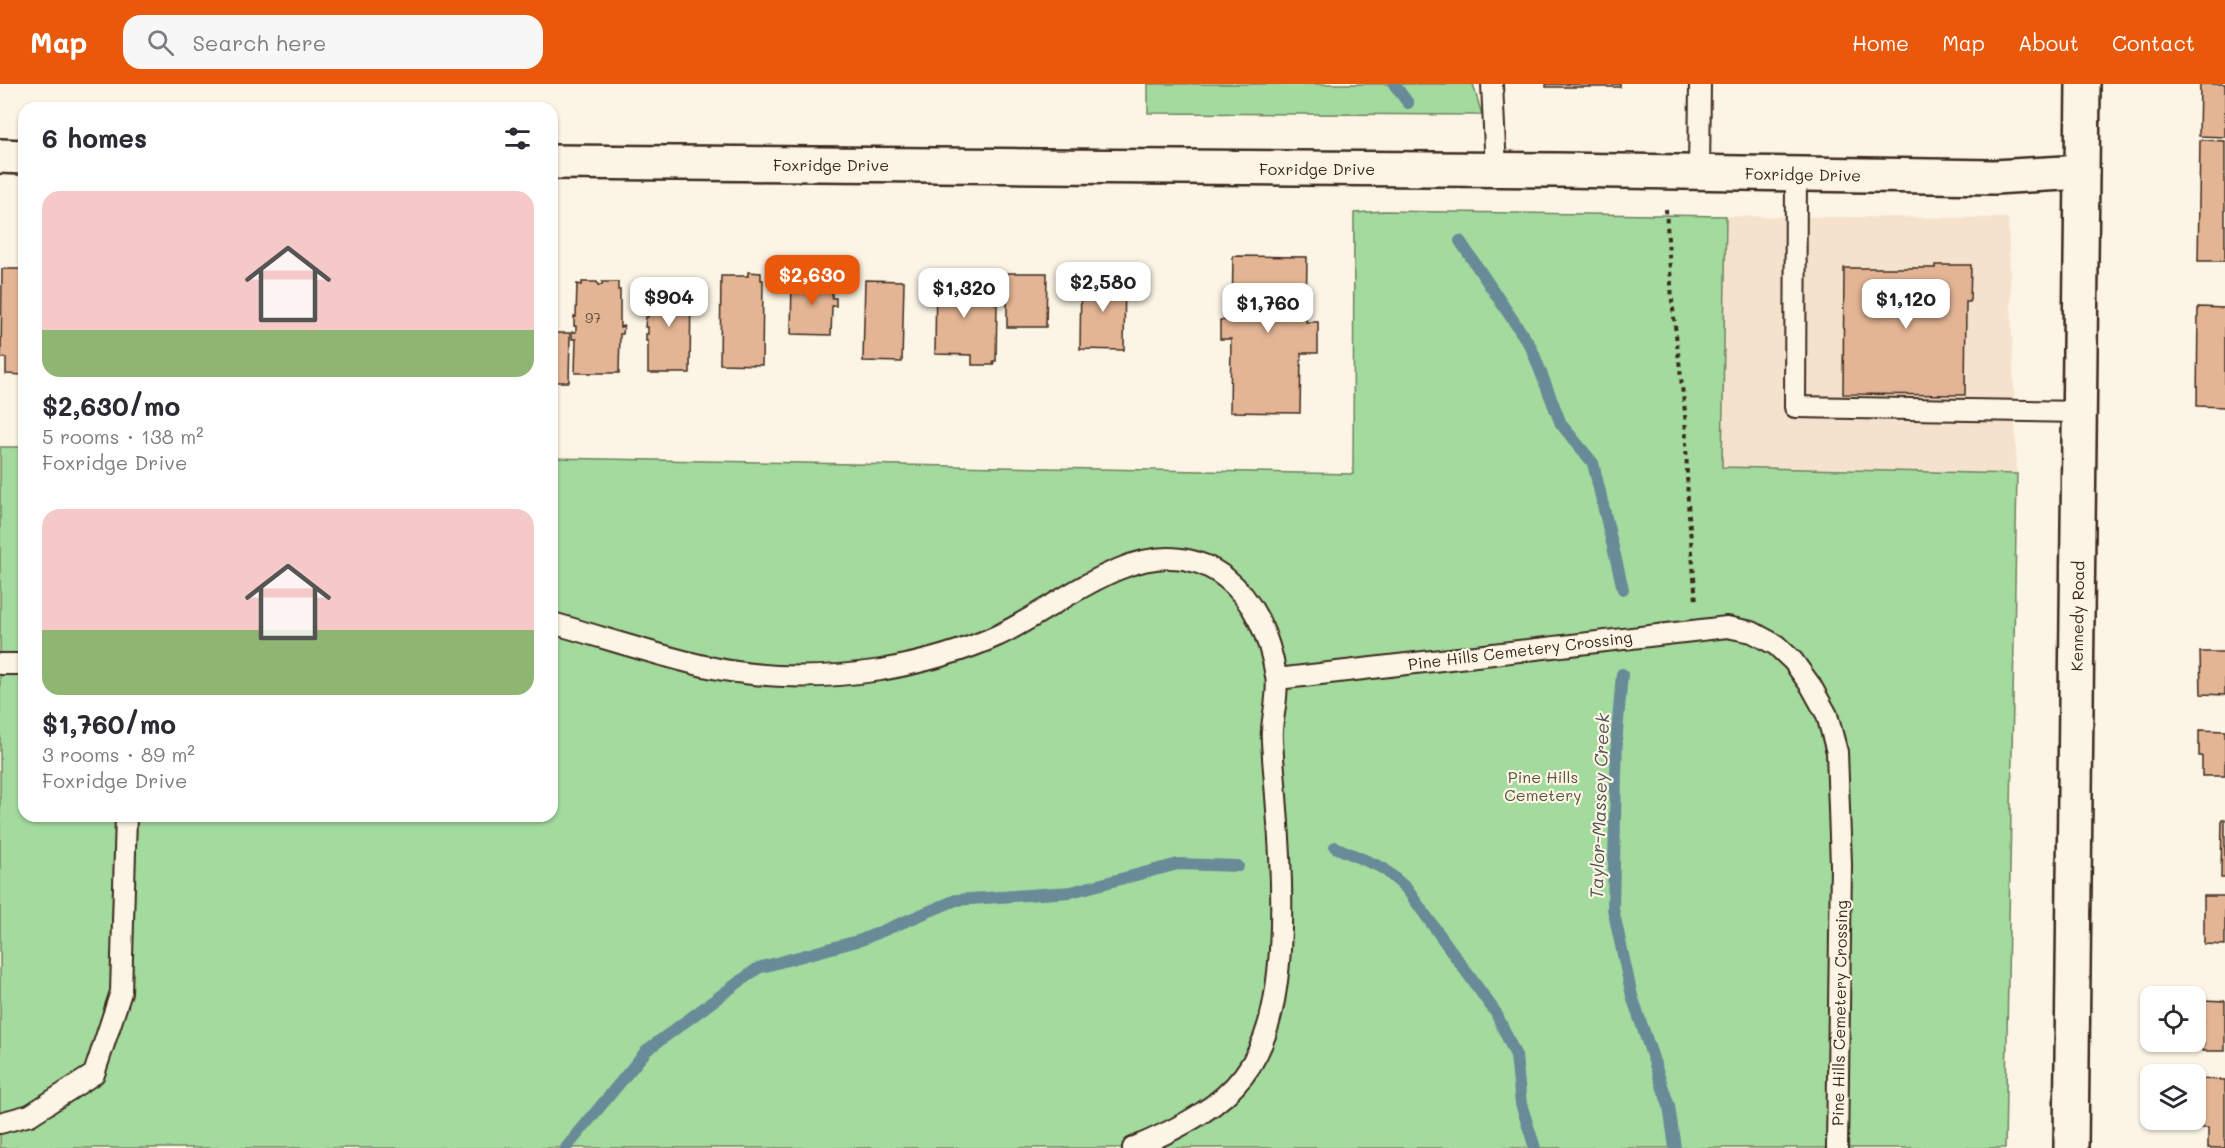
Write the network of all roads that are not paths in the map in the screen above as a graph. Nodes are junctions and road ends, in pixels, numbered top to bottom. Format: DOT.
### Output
graph roads {
  1 [pos="1492,84"];
  2 [pos="1700,84"];
  3 [pos="2083,84"];
  4 [pos="0,156"];
  5 [pos="18,157"];
  6 [pos="558,162"];
  7 [pos="1496,170"];
  8 [pos="2082,172"];
  9 [pos="1699,173"];
  10 [pos="1796,174"];
  11 [pos="2079,412"];
  12 [pos="558,625"];
  13 [pos="0,664"];
  14 [pos="18,664"];
  15 [pos="1277,679"];
  16 [pos="126,822"];
  17 [pos="0,1123"];
  18 [pos="1133,1148"];
  19 [pos="1837,1148"];
  20 [pos="2071,1148"];
  1 -- 7 [label="lane"];
  2 -- 9 [label="lane"];
  3 -- 8 [label="street, Kennedy Road"];
  4 -- 5 [label="street"];
  6 -- 7 [label="street, Foxridge Drive"];
  7 -- 9 [label="street, Foxridge Drive"];
  8 -- 10 [label="street, Foxridge Drive"];
  8 -- 11 [label="street, Kennedy Road"];
  9 -- 10 [label="street, Foxridge Drive"];
  10 -- 11 [label="lane"];
  11 -- 20 [label="street, Kennedy Road"];
  12 -- 15 [label="lane"];
  13 -- 14 [label="lane"];
  15 -- 18 [label="lane"];
  15 -- 19 [label="lane, Pine Hills Cemetery Crossing"];
  16 -- 17 [label="lane"];
}
